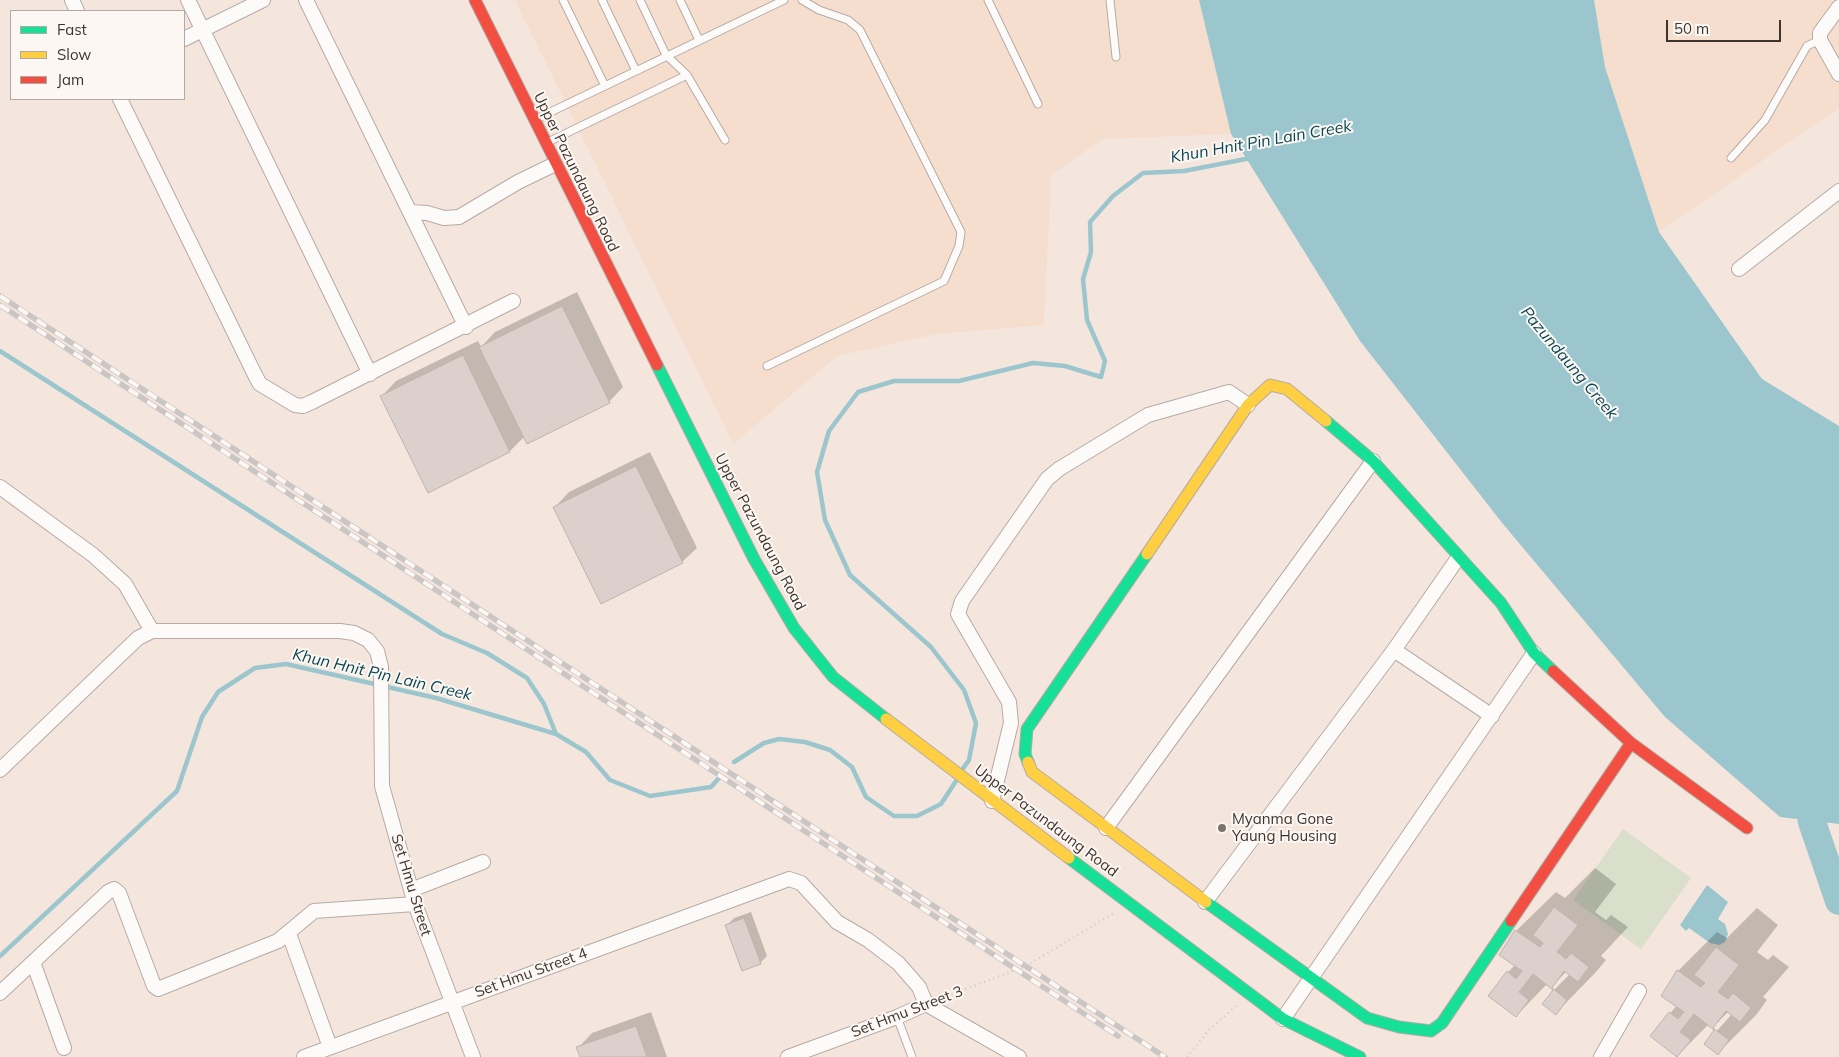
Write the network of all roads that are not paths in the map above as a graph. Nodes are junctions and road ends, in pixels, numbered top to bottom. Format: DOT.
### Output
graph roads {
  1 [pos="188,0"];
  2 [pos="263,0"];
  3 [pos="306,0"];
  4 [pos="475,0"];
  5 [pos="563,0"];
  6 [pos="602,0"];
  7 [pos="640,0"];
  8 [pos="680,0"];
  9 [pos="784,0"];
  10 [pos="802,0"];
  11 [pos="988,0"];
  12 [pos="1110,0"];
  13 [pos="1839,7"];
  14 [pos="203,30"];
  15 [pos="185,39"];
  16 [pos="699,40"];
  17 [pos="1820,40"];
  18 [pos="666,56"];
  19 [pos="1116,57"];
  20 [pos="636,71"];
  21 [pos="1839,74"];
  22 [pos="687,76"];
  23 [pos="604,86"];
  24 [pos="120,100"];
  25 [pos="1038,104"];
  26 [pos="534,120"];
  27 [pos="725,140"];
  28 [pos="545,143"];
  29 [pos="1731,158"];
  30 [pos="555,164"];
  31 [pos="1839,191"];
  32 [pos="410,212"];
  33 [pos="1739,268"];
  34 [pos="513,301"];
  35 [pos="466,326"];
  36 [pos="767,366"];
  37 [pos="370,374"];
  38 [pos="1248,405"];
  39 [pos="1372,461"];
  40 [pos="0,487"];
  41 [pos="1458,558"];
  42 [pos="152,631"];
  43 [pos="1394,650"];
  44 [pos="1534,653"];
  45 [pos="1492,716"];
  46 [pos="1631,743"];
  47 [pos="0,770"];
  48 [pos="992,801"];
  49 [pos="1106,828"];
  50 [pos="1746,828"];
  51 [pos="483,862"];
  52 [pos="411,890"];
  53 [pos="1205,902"];
  54 [pos="415,904"];
  55 [pos="289,934"];
  56 [pos="33,962"];
  57 [pos="1310,978"];
  58 [pos="1639,991"];
  59 [pos="0,994"];
  60 [pos="452,1002"];
  61 [pos="926,1004"];
  62 [pos="897,1017"];
  63 [pos="1284,1019"];
  64 [pos="330,1047"];
  65 [pos="64,1048"];
  66 [pos="304,1057"];
  67 [pos="473,1057"];
  68 [pos="788,1057"];
  69 [pos="912,1057"];
  70 [pos="1019,1057"];
  71 [pos="1360,1057"];
  72 [pos="1600,1057"];
  1 -- 14 [label="street"];
  2 -- 14 [label="street"];
  3 -- 32 [label="street"];
  4 -- 26 [label="street, Upper Pazundaung Road"];
  5 -- 23 [label="lane"];
  6 -- 20 [label="lane"];
  7 -- 18 [label="lane"];
  8 -- 16 [label="lane"];
  9 -- 16 [label="lane"];
  10 -- 36 [label="lane"];
  11 -- 25 [label="lane"];
  12 -- 19 [label="lane"];
  13 -- 17 [label="street"];
  14 -- 15 [label="street"];
  14 -- 37 [label="street"];
  16 -- 18 [label="lane"];
  17 -- 21 [label="street"];
  17 -- 29 [label="lane"];
  18 -- 20 [label="lane"];
  18 -- 22 [label="lane"];
  20 -- 23 [label="lane"];
  22 -- 27 [label="lane"];
  22 -- 28 [label="lane"];
  23 -- 26 [label="lane"];
  24 -- 37 [label="street"];
  26 -- 28 [label="street, Upper Pazundaung Road"];
  28 -- 30 [label="street, Upper Pazundaung Road"];
  30 -- 32 [label="street"];
  30 -- 48 [label="street, Upper Pazundaung Road"];
  31 -- 33 [label="street"];
  32 -- 35 [label="street"];
  34 -- 35 [label="street"];
  35 -- 37 [label="street"];
  38 -- 39 [label="street"];
  38 -- 48 [label="street"];
  38 -- 49 [label="street"];
  39 -- 41 [label="street"];
  39 -- 49 [label="street"];
  40 -- 42 [label="street"];
  41 -- 43 [label="street"];
  41 -- 44 [label="street"];
  42 -- 47 [label="street"];
  42 -- 52 [label="street, Set Hmu Street"];
  43 -- 45 [label="street"];
  43 -- 53 [label="street"];
  44 -- 45 [label="street"];
  44 -- 46 [label="street"];
  45 -- 57 [label="street"];
  46 -- 50 [label="street"];
  46 -- 57 [label="street"];
  48 -- 63 [label="street, Upper Pazundaung Road"];
  49 -- 53 [label="street"];
  51 -- 52 [label="street"];
  52 -- 54 [label="street, Set Hmu Street"];
  53 -- 57 [label="street"];
  54 -- 55 [label="street"];
  54 -- 60 [label="street, Set Hmu Street"];
  55 -- 56 [label="street"];
  55 -- 64 [label="street"];
  56 -- 59 [label="street"];
  56 -- 65 [label="street"];
  57 -- 63 [label="street"];
  58 -- 72 [label="street"];
  60 -- 61 [label="street, Set Hmu Street 4"];
  60 -- 64 [label="street, Set Hmu Street 4"];
  60 -- 67 [label="street, Set Hmu Street"];
  61 -- 62 [label="street, Set Hmu Street 3"];
  61 -- 70 [label="street"];
  62 -- 68 [label="street, Set Hmu Street 3"];
  62 -- 69 [label="lane"];
  63 -- 71 [label="street, Upper Pazundaung Road"];
  64 -- 66 [label="street, Set Hmu Street 4"];
}
